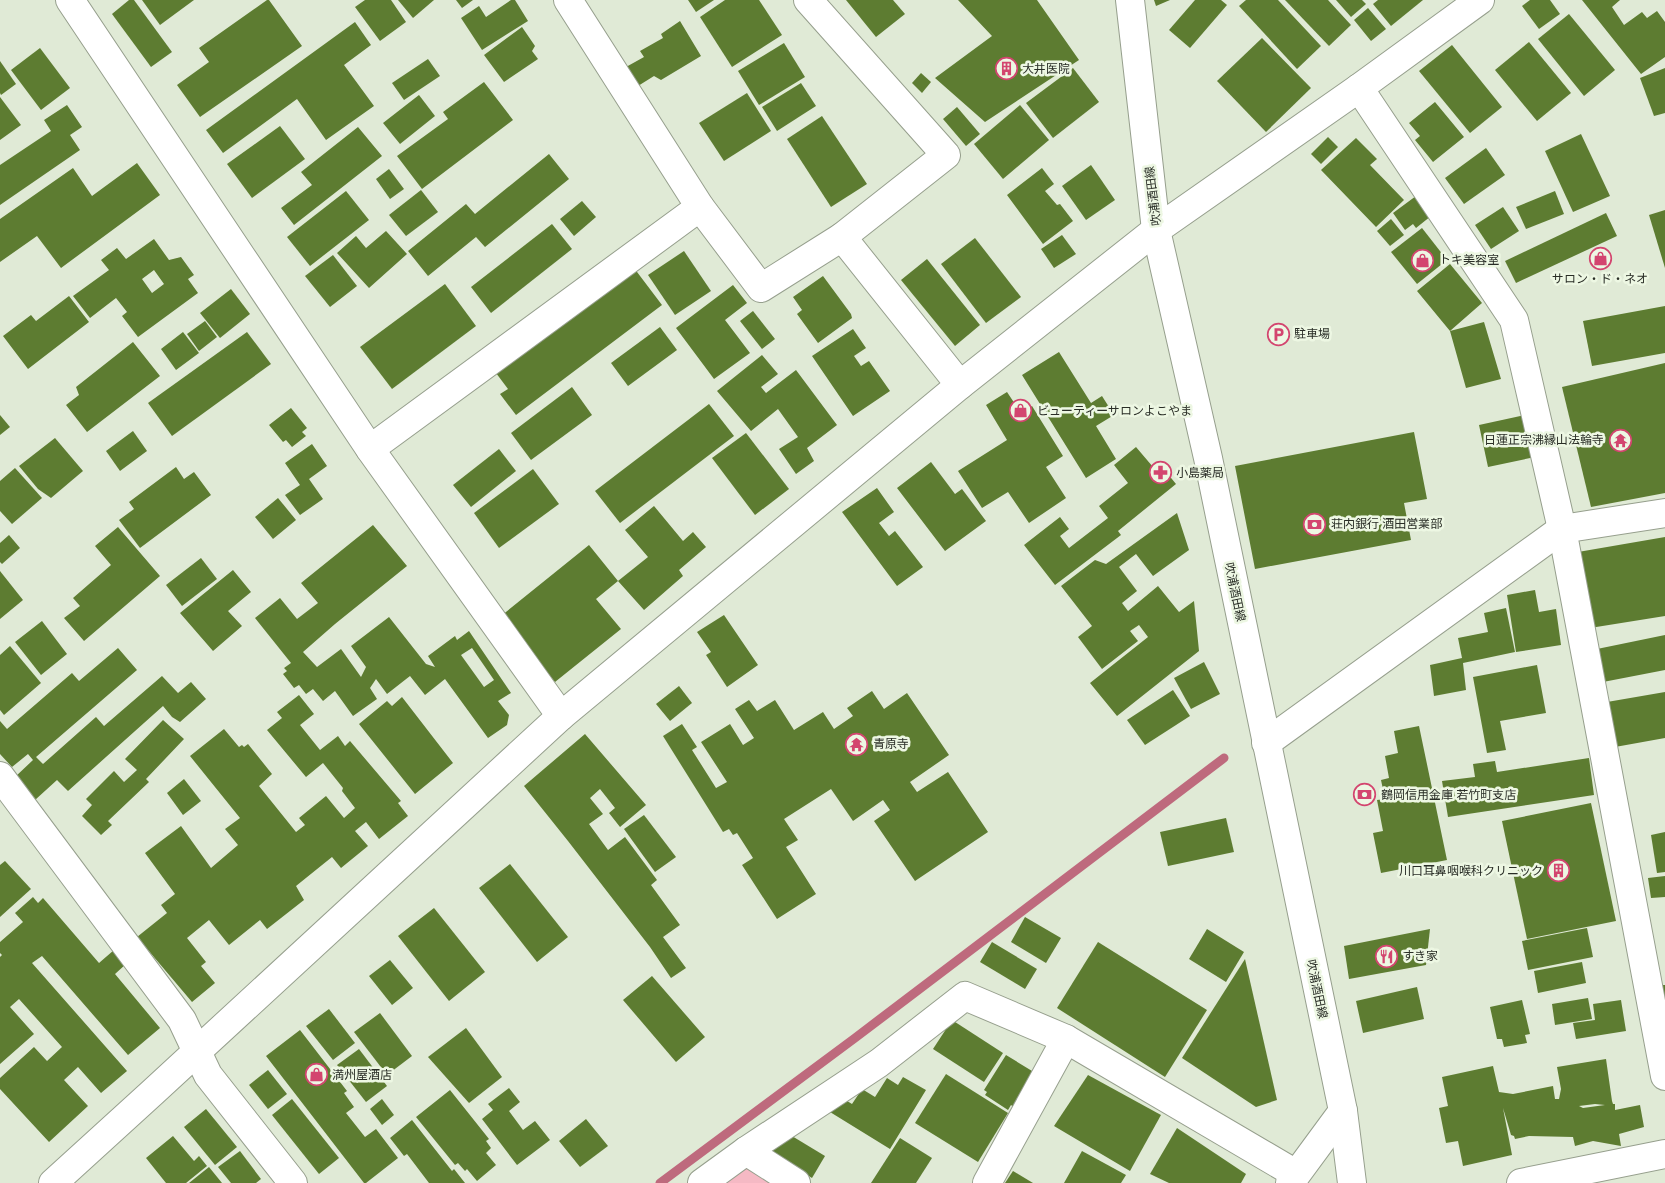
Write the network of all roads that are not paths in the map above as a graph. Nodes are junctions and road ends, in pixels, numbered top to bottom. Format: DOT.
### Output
graph roads {
  1 [pos="70,0"];
  2 [pos="568,0"];
  3 [pos="808,0"];
  4 [pos="1130,0"];
  5 [pos="1480,0"];
  6 [pos="1358,88"];
  7 [pos="700,207"];
  8 [pos="1156,230"];
  9 [pos="842,237"];
  10 [pos="960,385"];
  11 [pos="370,449"];
  12 [pos="1665,513"];
  13 [pos="1562,529"];
  14 [pos="561,716"];
  15 [pos="1266,743"];
  16 [pos="0,776"];
  17 [pos="1066,1039"];
  18 [pos="198,1050"];
  19 [pos="1665,1076"];
  20 [pos="1343,1111"];
  21 [pos="746,1152"];
  22 [pos="1665,1154"];
  23 [pos="1293,1179"];
  24 [pos="53,1183"];
  25 [pos="293,1183"];
  26 [pos="702,1183"];
  27 [pos="796,1183"];
  28 [pos="987,1183"];
  29 [pos="1352,1183"];
  30 [pos="1521,1183"];
  1 -- 11 [label="street"];
  2 -- 7 [label="street"];
  3 -- 9 [label="street"];
  4 -- 8 [label="street, 吹浦酒田線"];
  5 -- 6 [label="street"];
  6 -- 8 [label="street"];
  6 -- 13 [label="street"];
  7 -- 9 [label="street"];
  7 -- 11 [label="street"];
  8 -- 10 [label="street"];
  8 -- 15 [label="street, 吹浦酒田線"];
  9 -- 10 [label="street"];
  10 -- 14 [label="street"];
  11 -- 14 [label="street"];
  12 -- 13 [label="street"];
  13 -- 15 [label="street"];
  13 -- 19 [label="street"];
  14 -- 18 [label="street"];
  15 -- 20 [label="street, 吹浦酒田線"];
  16 -- 18 [label="street"];
  17 -- 21 [label="street"];
  17 -- 23 [label="street"];
  17 -- 28 [label="street"];
  18 -- 24 [label="street"];
  18 -- 25 [label="street"];
  20 -- 23 [label="street"];
  20 -- 29 [label="street, 吹浦酒田線"];
  21 -- 26 [label="street"];
  21 -- 27 [label="street"];
  22 -- 30 [label="street"];
}
